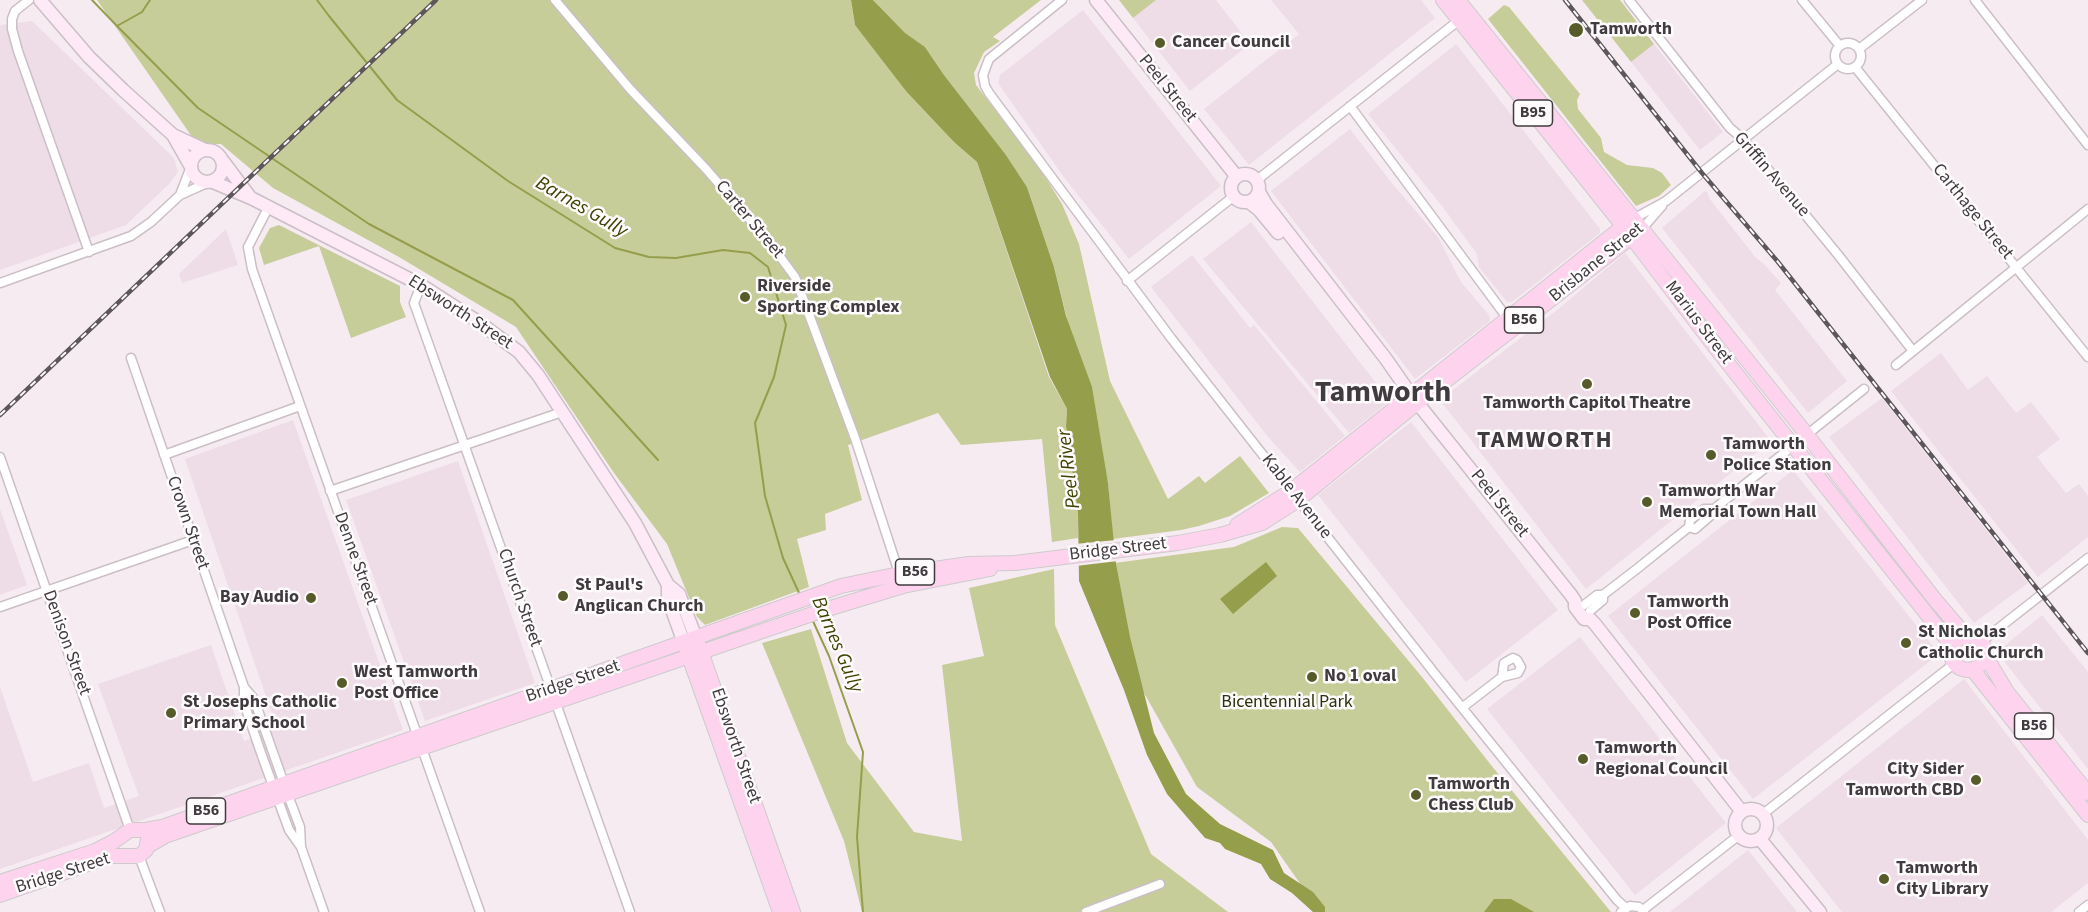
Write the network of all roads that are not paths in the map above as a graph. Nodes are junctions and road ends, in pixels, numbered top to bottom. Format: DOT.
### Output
graph roads {
  1 [pos="29,0"];
  2 [pos="40,0"];
  3 [pos="555,0"];
  4 [pos="1062,0"];
  5 [pos="1096,0"];
  6 [pos="1443,0"];
  7 [pos="1458,0"];
  8 [pos="1629,0"];
  9 [pos="1802,0"];
  10 [pos="1922,0"];
  11 [pos="1976,0"];
  12 [pos="1463,17"];
  13 [pos="1840,46"];
  14 [pos="1859,49"];
  15 [pos="1838,64"];
  16 [pos="1856,67"];
  17 [pos="1350,106"];
  18 [pos="174,135"];
  19 [pos="1744,140"];
  20 [pos="2088,145"];
  21 [pos="206,150"];
  22 [pos="223,161"];
  23 [pos="190,167"];
  24 [pos="1238,177"];
  25 [pos="210,182"];
  26 [pos="1258,186"];
  27 [pos="180,195"];
  28 [pos="1234,196"];
  29 [pos="251,198"];
  30 [pos="1666,201"];
  31 [pos="1249,202"];
  32 [pos="268,208"];
  33 [pos="2088,209"];
  34 [pos="1632,228"];
  35 [pos="89,252"];
  36 [pos="2016,267"];
  37 [pos="1127,281"];
  38 [pos="0,283"];
  39 [pos="421,285"];
  40 [pos="1508,319"];
  41 [pos="1913,351"];
  42 [pos="2088,357"];
  43 [pos="131,358"];
  44 [pos="1896,365"];
  45 [pos="1399,380"];
  46 [pos="1864,389"];
  47 [pos="1414,399"];
  48 [pos="300,406"];
  49 [pos="562,412"];
  50 [pos="1807,435"];
  51 [pos="465,445"];
  52 [pos="1794,446"];
  53 [pos="164,455"];
  54 [pos="0,457"];
  55 [pos="330,491"];
  56 [pos="1294,496"];
  57 [pos="193,540"];
  58 [pos="2088,558"];
  59 [pos="901,580"];
  60 [pos="46,590"];
  61 [pos="0,607"];
  62 [pos="1585,609"];
  63 [pos="1966,636"];
  64 [pos="693,647"];
  65 [pos="1953,647"];
  66 [pos="1983,648"];
  67 [pos="1955,663"];
  68 [pos="1972,669"];
  69 [pos="1502,677"];
  70 [pos="554,696"];
  71 [pos="1463,707"];
  72 [pos="420,742"];
  73 [pos="281,790"];
  74 [pos="2088,793"];
  75 [pos="1742,812"];
  76 [pos="1763,814"];
  77 [pos="2088,815"];
  78 [pos="129,832"];
  79 [pos="1738,836"];
  80 [pos="1760,839"];
  81 [pos="138,853"];
  82 [pos="0,882"];
  83 [pos="1160,884"];
  84 [pos="0,895"];
  85 [pos="2088,905"];
  86 [pos="1624,910"];
  87 [pos="1643,911"];
  88 [pos="160,912"];
  89 [pos="324,912"];
  90 [pos="480,912"];
  91 [pos="630,912"];
  92 [pos="780,912"];
  93 [pos="793,912"];
  94 [pos="1086,912"];
  95 [pos="1820,912"];
  96 [pos="2079,912"];
  1 -- 35 [label="street"];
  2 -- 18 [label="main road"];
  3 -- 59 [label="street, Carter Street"];
  4 -- 37 [label="street, Kable Avenue"];
  5 -- 24 [label="main road, Peel Street"];
  6 -- 12 [label="main road, Marius Street / B95"];
  7 -- 12 [label="main road, Marius Street / B95"];
  8 -- 19 [label="street, Griffin Avenue"];
  9 -- 13 [label="street"];
  10 -- 14 [label="street"];
  11 -- 20 [label="street"];
  12 -- 17 [label="street"];
  12 -- 34 [label="main road, Marius Street / B95"];
  13 -- 14 [label="street"];
  13 -- 15 [label="street"];
  14 -- 16 [label="street"];
  15 -- 16 [label="street"];
  15 -- 19 [label="street, Brisbane Street"];
  16 -- 36 [label="street, Carthage Street"];
  17 -- 26 [label="street"];
  17 -- 40 [label="street"];
  18 -- 21 [label="main road"];
  18 -- 23 [label="main road"];
  19 -- 30 [label="street, Brisbane Street"];
  19 -- 41 [label="street, Griffin Avenue"];
  21 -- 22 [label="main road"];
  21 -- 23 [label="main road"];
  22 -- 25 [label="main road"];
  22 -- 29 [label="main road, Ebsworth Street"];
  23 -- 25 [label="main road"];
  23 -- 27 [label="street"];
  24 -- 26 [label="main road"];
  24 -- 28 [label="main road"];
  25 -- 27 [label="street"];
  25 -- 29 [label="main road, Ebsworth Street"];
  26 -- 31 [label="main road"];
  26 -- 45 [label="main road, Peel Street"];
  27 -- 35 [label="street"];
  28 -- 31 [label="main road"];
  28 -- 37 [label="street"];
  29 -- 32 [label="main road, Ebsworth Street"];
  30 -- 34 [label="street, Brisbane Street"];
  30 -- 34 [label="street, Brisbane Street"];
  31 -- 45 [label="main road, Peel Street"];
  32 -- 39 [label="main road, Ebsworth Street"];
  32 -- 48 [label="street, Denne Street"];
  33 -- 36 [label="street"];
  34 -- 40 [label="main road, Brisbane Street / B56"];
  34 -- 47 [label="main road, Brisbane Street / B56"];
  34 -- 50 [label="main road, Marius Street"];
  34 -- 52 [label="main road, Marius Street"];
  35 -- 38 [label="street"];
  36 -- 41 [label="street"];
  36 -- 42 [label="street, Carthage Street"];
  37 -- 56 [label="street, Kable Avenue"];
  39 -- 49 [label="main road, Ebsworth Street"];
  39 -- 51 [label="street, Church Street"];
  40 -- 47 [label="main road, Brisbane Street / B56"];
  41 -- 44 [label="street"];
  43 -- 53 [label="street, Crown Street"];
  45 -- 47 [label="main road, Peel Street"];
  46 -- 50 [label="street"];
  47 -- 56 [label="main road, Brisbane Street / B56"];
  47 -- 62 [label="main road, Peel Street"];
  48 -- 53 [label="street"];
  48 -- 55 [label="street, Denne Street"];
  49 -- 51 [label="street"];
  49 -- 64 [label="main road, Ebsworth Street"];
  50 -- 52 [label="street"];
  50 -- 63 [label="main road, Marius Street"];
  51 -- 55 [label="street"];
  51 -- 70 [label="street, Church Street"];
  52 -- 62 [label="street"];
  52 -- 65 [label="main road, Marius Street"];
  53 -- 57 [label="street, Crown Street"];
  54 -- 60 [label="street, Denison Street"];
  55 -- 72 [label="street, Denne Street"];
  56 -- 59 [label="main road, Bridge Street / B56"];
  56 -- 71 [label="street, Kable Avenue"];
  57 -- 60 [label="street"];
  57 -- 73 [label="street, Crown Street"];
  58 -- 66 [label="street"];
  59 -- 64 [label="main road, Bridge Street / B56"];
  59 -- 64 [label="main road, Bridge Street / B56"];
  60 -- 61 [label="street"];
  60 -- 78 [label="street, Denison Street"];
  62 -- 75 [label="main road, Peel Street"];
  63 -- 65 [label="main road"];
  63 -- 66 [label="main road"];
  64 -- 70 [label="main road, Bridge Street / B56"];
  64 -- 92 [label="main road, Ebsworth Street"];
  64 -- 93 [label="main road, Ebsworth Street"];
  65 -- 67 [label="main road"];
  66 -- 68 [label="main road"];
  66 -- 74 [label="main road, B56"];
  67 -- 68 [label="main road"];
  67 -- 76 [label="street"];
  68 -- 77 [label="main road, B56"];
  69 -- 71 [label="street"];
  70 -- 72 [label="main road, Bridge Street / B56"];
  70 -- 91 [label="street, Church Street"];
  71 -- 86 [label="street, Kable Avenue"];
  72 -- 73 [label="main road, Bridge Street / B56"];
  72 -- 90 [label="street, Denne Street"];
  73 -- 78 [label="main road, Bridge Street / B56"];
  73 -- 81 [label="main road, Bridge Street / B56"];
  73 -- 89 [label="street, Crown Street"];
  75 -- 76 [label="main road"];
  75 -- 79 [label="main road"];
  76 -- 80 [label="main road"];
  78 -- 81 [label="main road"];
  78 -- 81 [label="main road"];
  78 -- 82 [label="main road, Bridge Street / B56"];
  79 -- 80 [label="main road"];
  79 -- 87 [label="street"];
  80 -- 95 [label="main road"];
  81 -- 84 [label="main road, Bridge Street / B56"];
  81 -- 88 [label="street"];
  83 -- 94 [label="street"];
  85 -- 96 [label="street"];
  86 -- 87 [label="street"];
}
